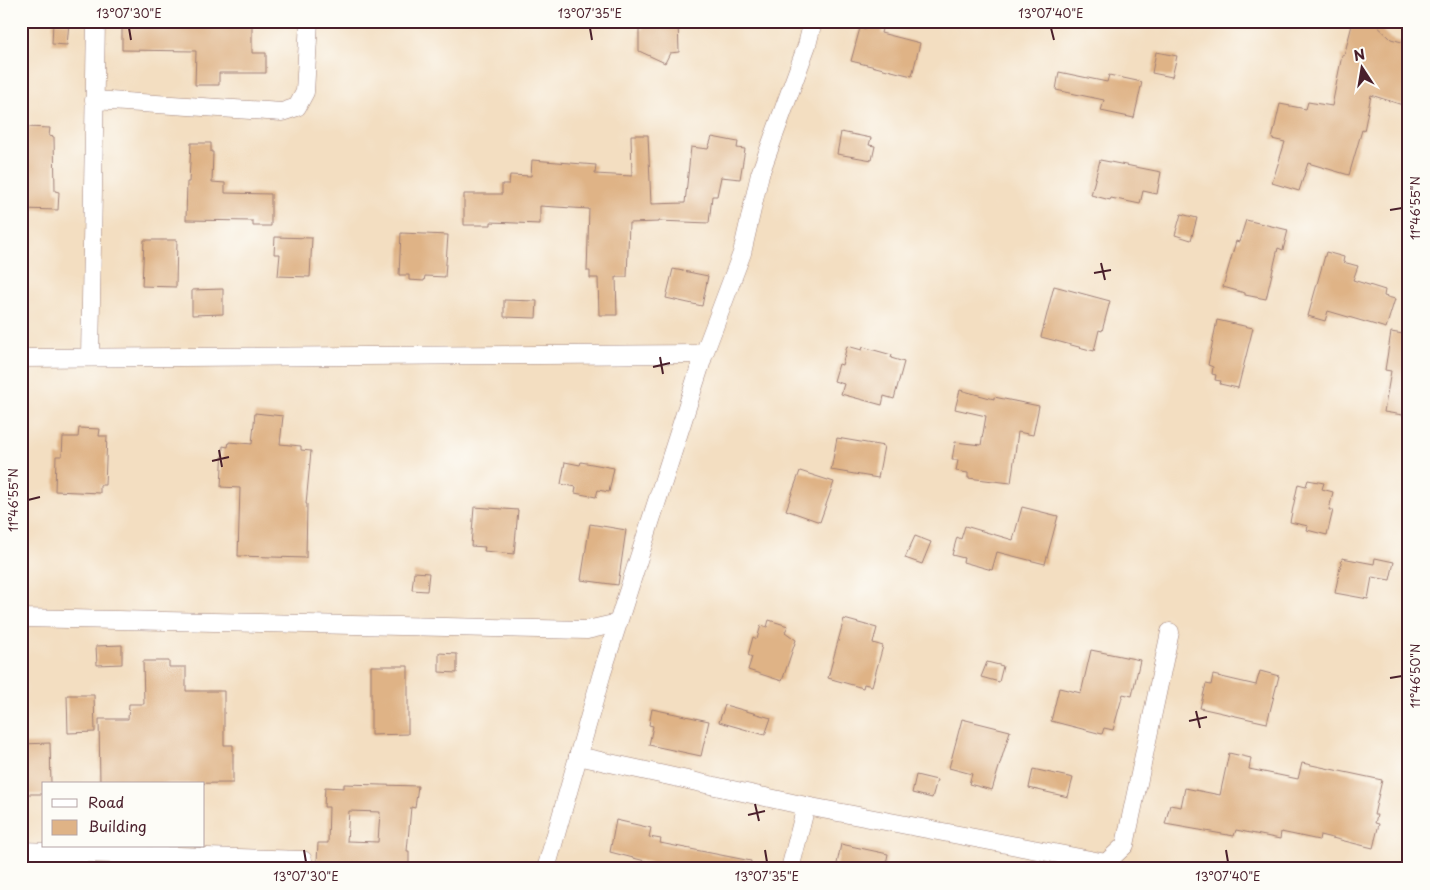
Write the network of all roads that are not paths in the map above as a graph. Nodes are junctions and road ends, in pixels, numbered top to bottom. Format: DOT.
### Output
graph roads {
  1 [pos="96,21"];
  2 [pos="309,21"];
  3 [pos="813,21"];
  4 [pos="94,100"];
  5 [pos="704,354"];
  6 [pos="90,357"];
  7 [pos="21,358"];
  8 [pos="21,618"];
  9 [pos="618,623"];
  10 [pos="1170,632"];
  11 [pos="578,756"];
  12 [pos="806,806"];
  13 [pos="21,851"];
  14 [pos="302,869"];
  15 [pos="546,869"];
  16 [pos="790,869"];
  1 -- 4 [label="street"];
  2 -- 4 [label="street"];
  3 -- 5 [label="street"];
  4 -- 6 [label="street"];
  5 -- 6 [label="street"];
  5 -- 9 [label="street"];
  6 -- 7 [label="street"];
  8 -- 9 [label="street"];
  9 -- 11 [label="street"];
  10 -- 12 [label="street"];
  11 -- 12 [label="street"];
  11 -- 15 [label="street"];
  12 -- 16 [label="street"];
  13 -- 14 [label="street"];
}
